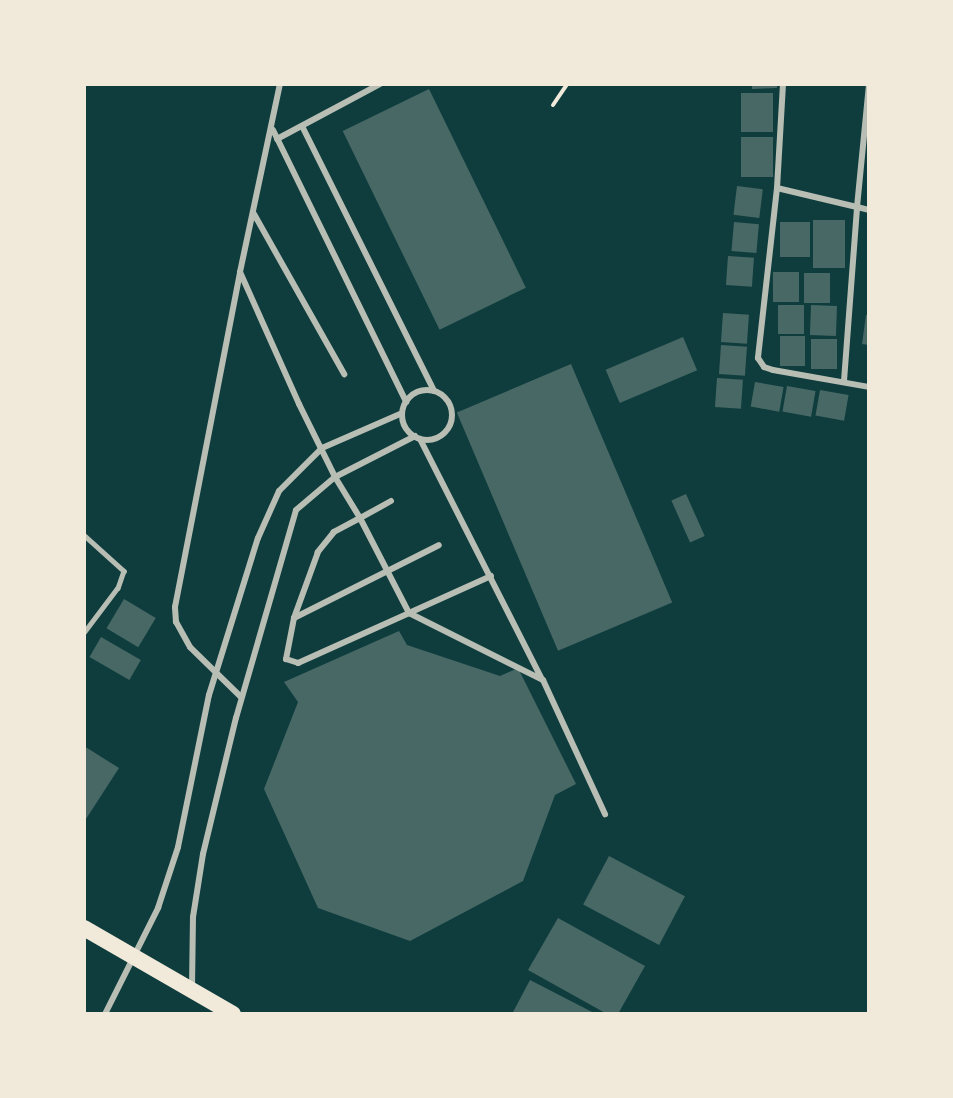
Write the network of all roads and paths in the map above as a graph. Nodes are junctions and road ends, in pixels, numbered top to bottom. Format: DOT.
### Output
graph roads {
  1 [pos="280,84"];
  2 [pos="380,84"];
  3 [pos="567,84"];
  4 [pos="783,84"];
  5 [pos="869,84"];
  6 [pos="552,105"];
  7 [pos="302,126"];
  8 [pos="273,130"];
  9 [pos="277,139"];
  10 [pos="777,188"];
  11 [pos="857,207"];
  12 [pos="869,210"];
  13 [pos="254,214"];
  14 [pos="240,272"];
  15 [pos="344,374"];
  16 [pos="844,381"];
  17 [pos="869,387"];
  18 [pos="434,391"];
  19 [pos="406,402"];
  20 [pos="402,413"];
  21 [pos="417,438"];
  22 [pos="322,448"];
  23 [pos="335,477"];
  24 [pos="391,501"];
  25 [pos="360,518"];
  26 [pos="84,535"];
  27 [pos="439,545"];
  28 [pos="387,569"];
  29 [pos="491,576"];
  30 [pos="409,613"];
  31 [pos="294,618"];
  32 [pos="84,633"];
  33 [pos="217,672"];
  34 [pos="543,680"];
  35 [pos="242,697"];
  36 [pos="605,814"];
  37 [pos="84,928"];
  38 [pos="133,958"];
  39 [pos="192,989"];
  40 [pos="105,1014"];
  41 [pos="233,1014"];
  1 -- 8 [label="street"];
  2 -- 7 [label="street"];
  3 -- 6 [label="path"];
  4 -- 10 [label="street"];
  5 -- 11 [label="street"];
  7 -- 9 [label="street"];
  7 -- 18 [label="street"];
  8 -- 9 [label="street"];
  8 -- 13 [label="street"];
  9 -- 19 [label="street"];
  10 -- 11 [label="street"];
  10 -- 16 [label="street"];
  11 -- 12 [label="street"];
  11 -- 16 [label="street"];
  13 -- 14 [label="street"];
  13 -- 15 [label="street"];
  14 -- 22 [label="street"];
  14 -- 33 [label="street"];
  16 -- 17 [label="street"];
  18 -- 19 [label="street"];
  18 -- 21 [label="street"];
  19 -- 20 [label="street"];
  20 -- 21 [label="street"];
  20 -- 22 [label="street"];
  21 -- 23 [label="street"];
  21 -- 29 [label="street"];
  22 -- 23 [label="street"];
  22 -- 33 [label="street"];
  23 -- 25 [label="street"];
  23 -- 35 [label="street"];
  24 -- 25 [label="street"];
  25 -- 28 [label="street"];
  25 -- 31 [label="street"];
  26 -- 32 [label="lane"];
  27 -- 28 [label="street"];
  28 -- 30 [label="street"];
  28 -- 31 [label="street"];
  29 -- 30 [label="street"];
  29 -- 34 [label="street"];
  30 -- 31 [label="street"];
  30 -- 34 [label="street"];
  33 -- 35 [label="street"];
  33 -- 38 [label="street"];
  34 -- 36 [label="street"];
  35 -- 39 [label="street"];
  37 -- 38 [label="highway"];
  38 -- 39 [label="highway"];
  38 -- 40 [label="street"];
  39 -- 41 [label="highway"];
}
